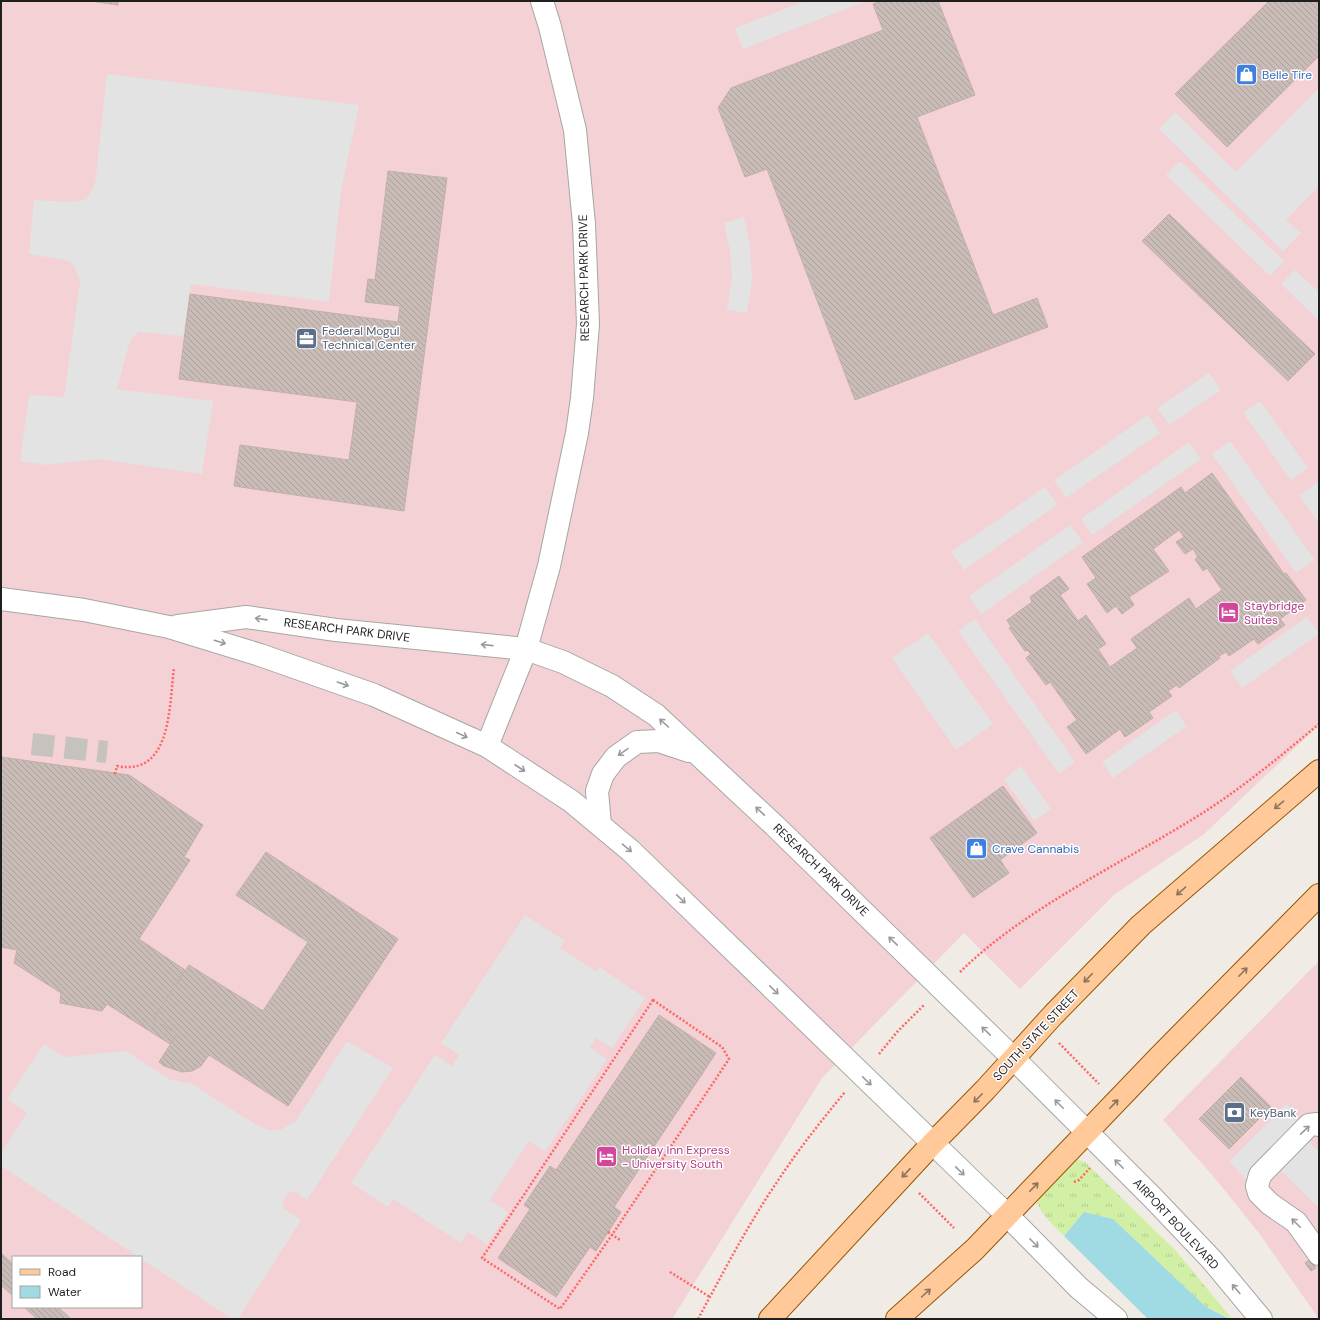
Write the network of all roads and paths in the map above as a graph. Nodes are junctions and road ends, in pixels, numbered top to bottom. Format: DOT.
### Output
graph roads {
  1 [pos="542,1"];
  2 [pos="1,599"];
  3 [pos="169,627"];
  4 [pos="526,649"];
  5 [pos="174,668"];
  6 [pos="1319,724"];
  7 [pos="487,746"];
  8 [pos="699,755"];
  9 [pos="115,774"];
  10 [pos="1314,778"];
  11 [pos="600,825"];
  12 [pos="1319,895"];
  13 [pos="958,974"];
  14 [pos="924,1005"];
  15 [pos="1057,1042"];
  16 [pos="879,1054"];
  17 [pos="1014,1059"];
  18 [pos="1103,1087"];
  19 [pos="848,1089"];
  20 [pos="1319,1125"];
  21 [pos="1087,1132"];
  22 [pos="932,1144"];
  23 [pos="918,1192"];
  24 [pos="1007,1215"];
  25 [pos="954,1228"];
  26 [pos="608,1232"];
  27 [pos="612,1235"];
  28 [pos="620,1240"];
  29 [pos="844,1240"];
  30 [pos="1319,1254"];
  31 [pos="670,1272"];
  32 [pos="710,1297"];
  33 [pos="698,1319"];
  34 [pos="770,1319"];
  35 [pos="785,1319"];
  36 [pos="897,1319"];
  37 [pos="1116,1319"];
  38 [pos="1261,1319"];
  1 -- 4 [label="street, RESEARCH PARK DRIVE"];
  2 -- 3 [label="street, RESEARCH PARK DRIVE"];
  4 -- 3 [label="street, RESEARCH PARK DRIVE, one-way"];
  3 -- 7 [label="street, RESEARCH PARK DRIVE, one-way"];
  4 -- 7 [label="street, RESEARCH PARK DRIVE"];
  8 -- 4 [label="street, RESEARCH PARK DRIVE, one-way"];
  5 -- 9 [label="path"];
  6 -- 13 [label="path"];
  7 -- 11 [label="street, RESEARCH PARK DRIVE, one-way"];
  8 -- 11 [label="street, one-way"];
  17 -- 8 [label="street, RESEARCH PARK DRIVE, one-way"];
  10 -- 17 [label="main road, SOUTH STATE STREET, one-way"];
  11 -- 22 [label="street, RESEARCH PARK DRIVE, one-way"];
  21 -- 12 [label="main road, one-way"];
  14 -- 16 [label="path"];
  15 -- 18 [label="path"];
  21 -- 17 [label="street, RESEARCH PARK DRIVE, one-way"];
  17 -- 22 [label="main road, SOUTH STATE STREET, one-way"];
  19 -- 32 [label="path"];
  30 -- 20 [label="street, one-way"];
  24 -- 21 [label="main road, one-way"];
  38 -- 21 [label="street, AIRPORT BOULEVARD, one-way"];
  22 -- 24 [label="street, one-way"];
  22 -- 29 [label="main road, SOUTH STATE STREET, one-way"];
  23 -- 25 [label="path"];
  36 -- 24 [label="main road, one-way"];
  24 -- 37 [label="street, one-way"];
  26 -- 27 [label="path"];
  27 -- 27 [label="path"];
  27 -- 28 [label="path"];
  29 -- 34 [label="main road, SOUTH STATE STREET"];
  29 -- 35 [label="main road"];
  31 -- 32 [label="path"];
  32 -- 33 [label="path"];
}
